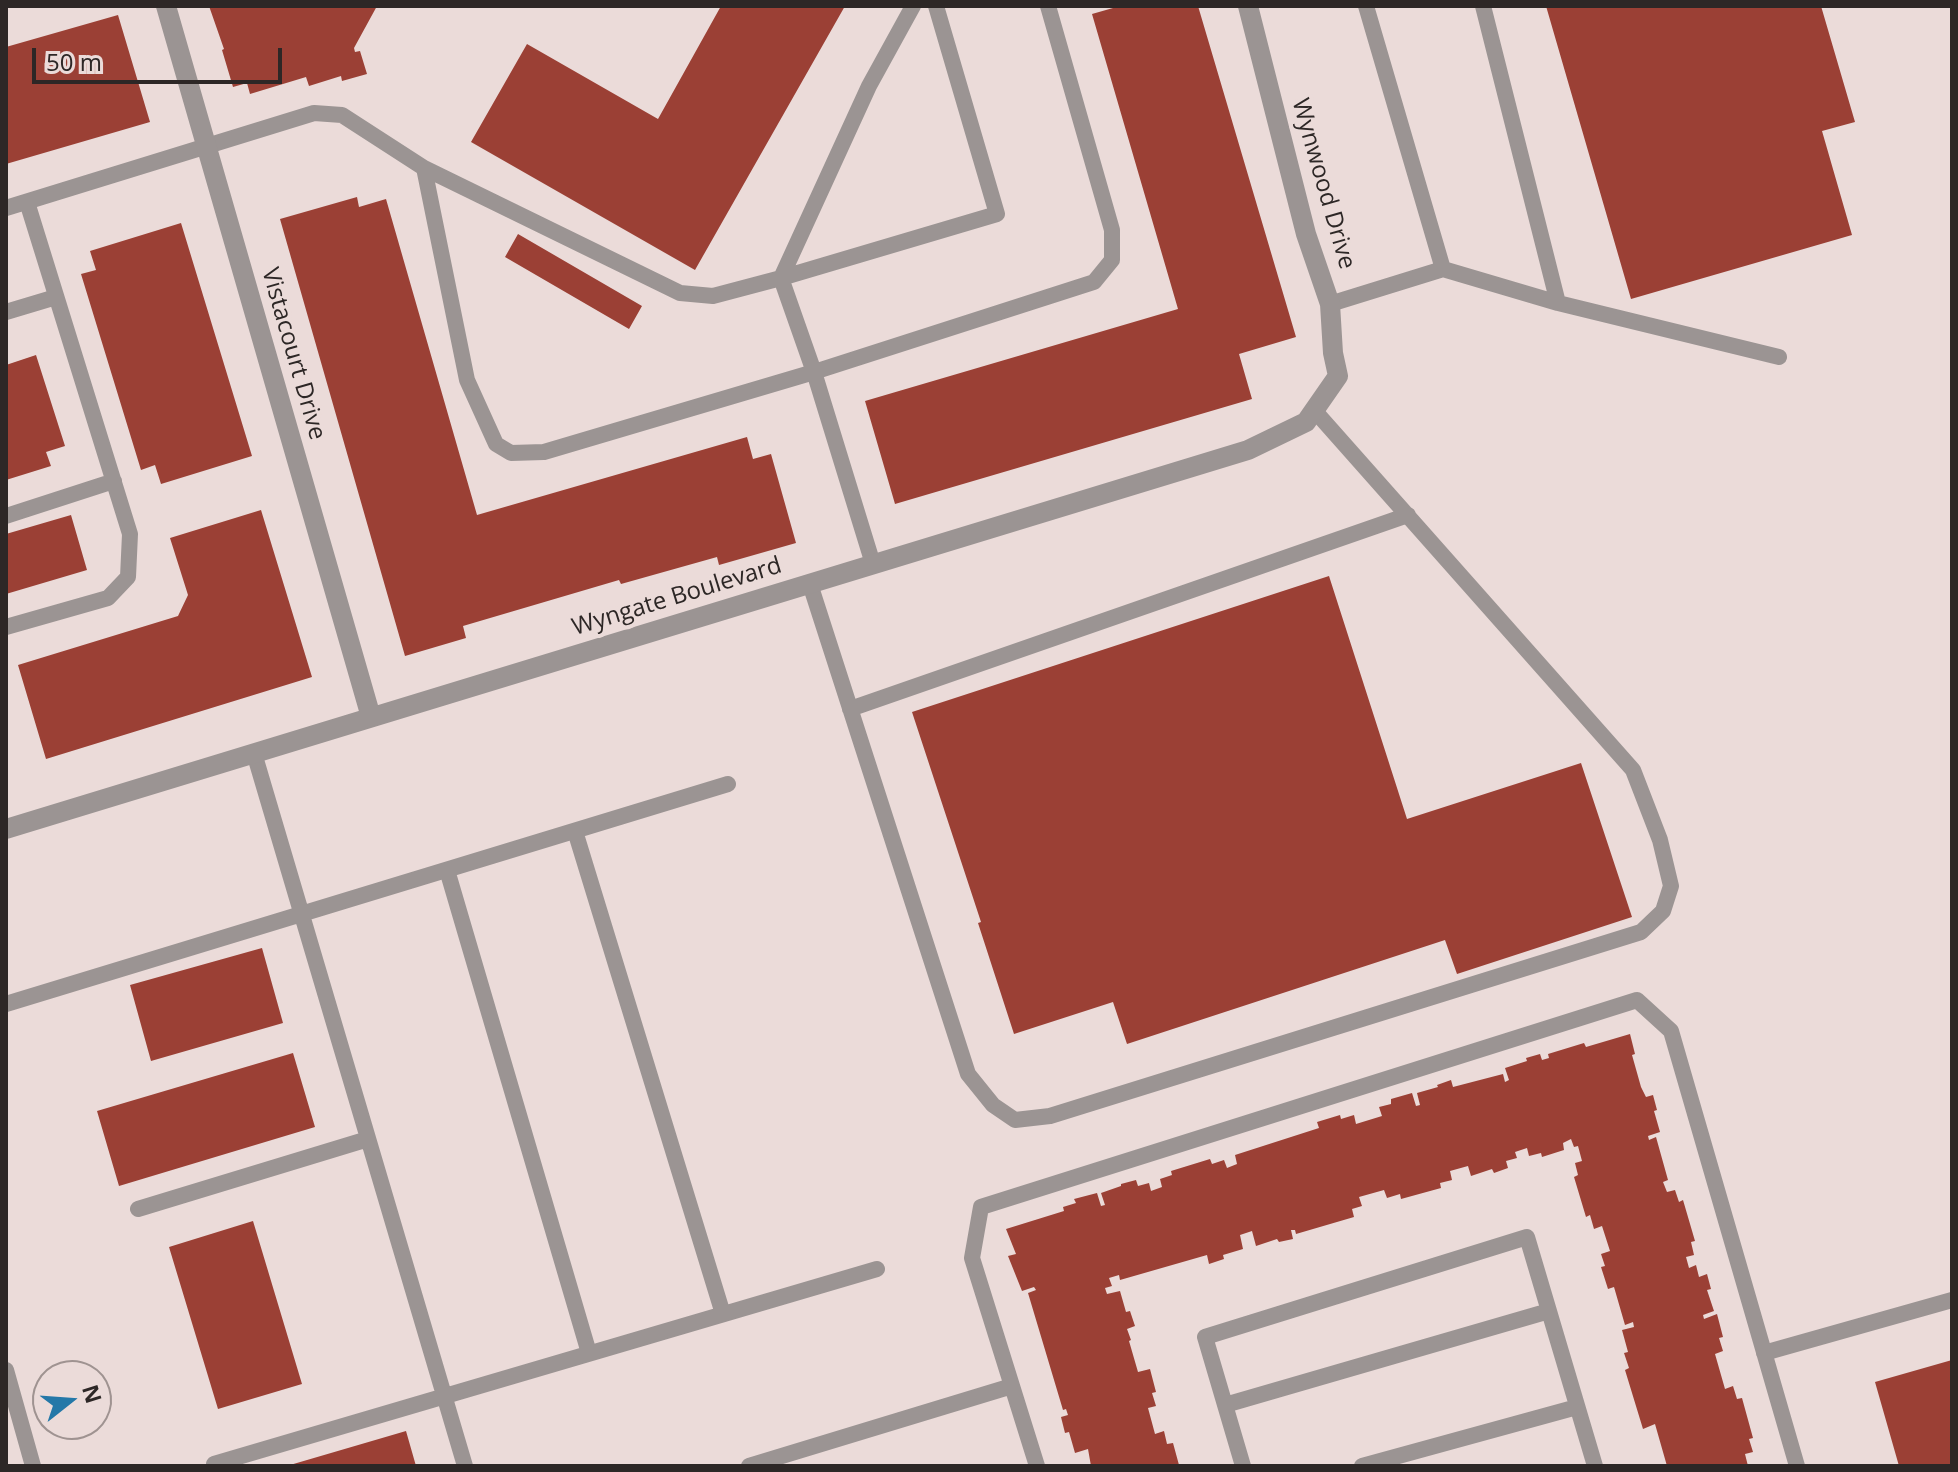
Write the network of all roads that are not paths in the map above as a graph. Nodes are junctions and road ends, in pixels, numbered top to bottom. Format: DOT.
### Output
graph roads {
  1 [pos="166,6"];
  2 [pos="913,6"];
  3 [pos="936,6"];
  4 [pos="1048,6"];
  5 [pos="1248,6"];
  6 [pos="1366,6"];
  7 [pos="1483,6"];
  8 [pos="207,148"];
  9 [pos="424,168"];
  10 [pos="27,202"];
  11 [pos="6,208"];
  12 [pos="1443,269"];
  13 [pos="781,278"];
  14 [pos="56,297"];
  15 [pos="1558,303"];
  16 [pos="1330,304"];
  17 [pos="6,312"];
  18 [pos="1779,357"];
  19 [pos="814,372"];
  20 [pos="1338,376"];
  21 [pos="1314,410"];
  22 [pos="114,481"];
  23 [pos="1408,515"];
  24 [pos="6,516"];
  25 [pos="873,564"];
  26 [pos="810,584"];
  27 [pos="6,627"];
  28 [pos="850,709"];
  29 [pos="371,717"];
  30 [pos="254,753"];
  31 [pos="728,784"];
  32 [pos="6,829"];
  33 [pos="575,831"];
  34 [pos="447,870"];
  35 [pos="302,914"];
  36 [pos="6,1004"];
  37 [pos="368,1139"];
  38 [pos="138,1209"];
  39 [pos="877,1269"];
  40 [pos="1952,1300"];
  41 [pos="1549,1311"];
  42 [pos="723,1314"];
  43 [pos="589,1353"];
  44 [pos="1764,1353"];
  45 [pos="6,1370"];
  46 [pos="1012,1386"];
  47 [pos="444,1396"];
  48 [pos="1225,1405"];
  49 [pos="1577,1407"];
  50 [pos="214,1464"];
  51 [pos="33,1466"];
  52 [pos="465,1466"];
  53 [pos="749,1466"];
  54 [pos="1037,1466"];
  55 [pos="1243,1466"];
  56 [pos="1362,1466"];
  57 [pos="1595,1466"];
  58 [pos="1797,1466"];
  1 -- 8 [label="street, Vistacourt Drive"];
  2 -- 13 [label="lane"];
  3 -- 13 [label="lane"];
  4 -- 19 [label="lane"];
  5 -- 16 [label="street, Wynwood Drive"];
  6 -- 12 [label="lane"];
  7 -- 15 [label="lane"];
  8 -- 9 [label="lane"];
  8 -- 10 [label="lane"];
  8 -- 29 [label="street, Vistacourt Drive"];
  9 -- 13 [label="lane"];
  9 -- 19 [label="lane"];
  10 -- 11 [label="lane"];
  10 -- 14 [label="lane"];
  12 -- 15 [label="lane"];
  12 -- 16 [label="lane"];
  13 -- 19 [label="lane"];
  14 -- 17 [label="lane"];
  14 -- 22 [label="lane"];
  15 -- 18 [label="lane"];
  16 -- 20 [label="street, Wynwood Drive"];
  19 -- 25 [label="lane"];
  20 -- 21 [label="street, Wyngate Boulevard"];
  21 -- 23 [label="lane"];
  21 -- 25 [label="street, Wyngate Boulevard"];
  22 -- 24 [label="lane"];
  22 -- 27 [label="lane"];
  23 -- 28 [label="lane"];
  23 -- 28 [label="lane"];
  25 -- 26 [label="street, Wyngate Boulevard"];
  26 -- 28 [label="lane"];
  26 -- 29 [label="street, Wyngate Boulevard"];
  29 -- 30 [label="street, Wyngate Boulevard"];
  30 -- 32 [label="street, Wyngate Boulevard"];
  30 -- 35 [label="lane"];
  31 -- 33 [label="lane"];
  33 -- 34 [label="lane"];
  33 -- 42 [label="lane"];
  34 -- 35 [label="lane"];
  34 -- 43 [label="lane"];
  35 -- 36 [label="lane"];
  35 -- 37 [label="lane"];
  37 -- 38 [label="lane"];
  37 -- 47 [label="lane"];
  39 -- 42 [label="lane"];
  40 -- 44 [label="lane"];
  41 -- 48 [label="lane"];
  41 -- 48 [label="lane"];
  41 -- 49 [label="lane"];
  42 -- 43 [label="lane"];
  43 -- 47 [label="lane"];
  44 -- 46 [label="lane"];
  44 -- 58 [label="lane"];
  45 -- 51 [label="lane"];
  46 -- 53 [label="lane"];
  46 -- 54 [label="lane"];
  47 -- 50 [label="lane"];
  47 -- 52 [label="lane"];
  48 -- 55 [label="lane"];
  49 -- 56 [label="lane"];
  49 -- 57 [label="lane"];
}
